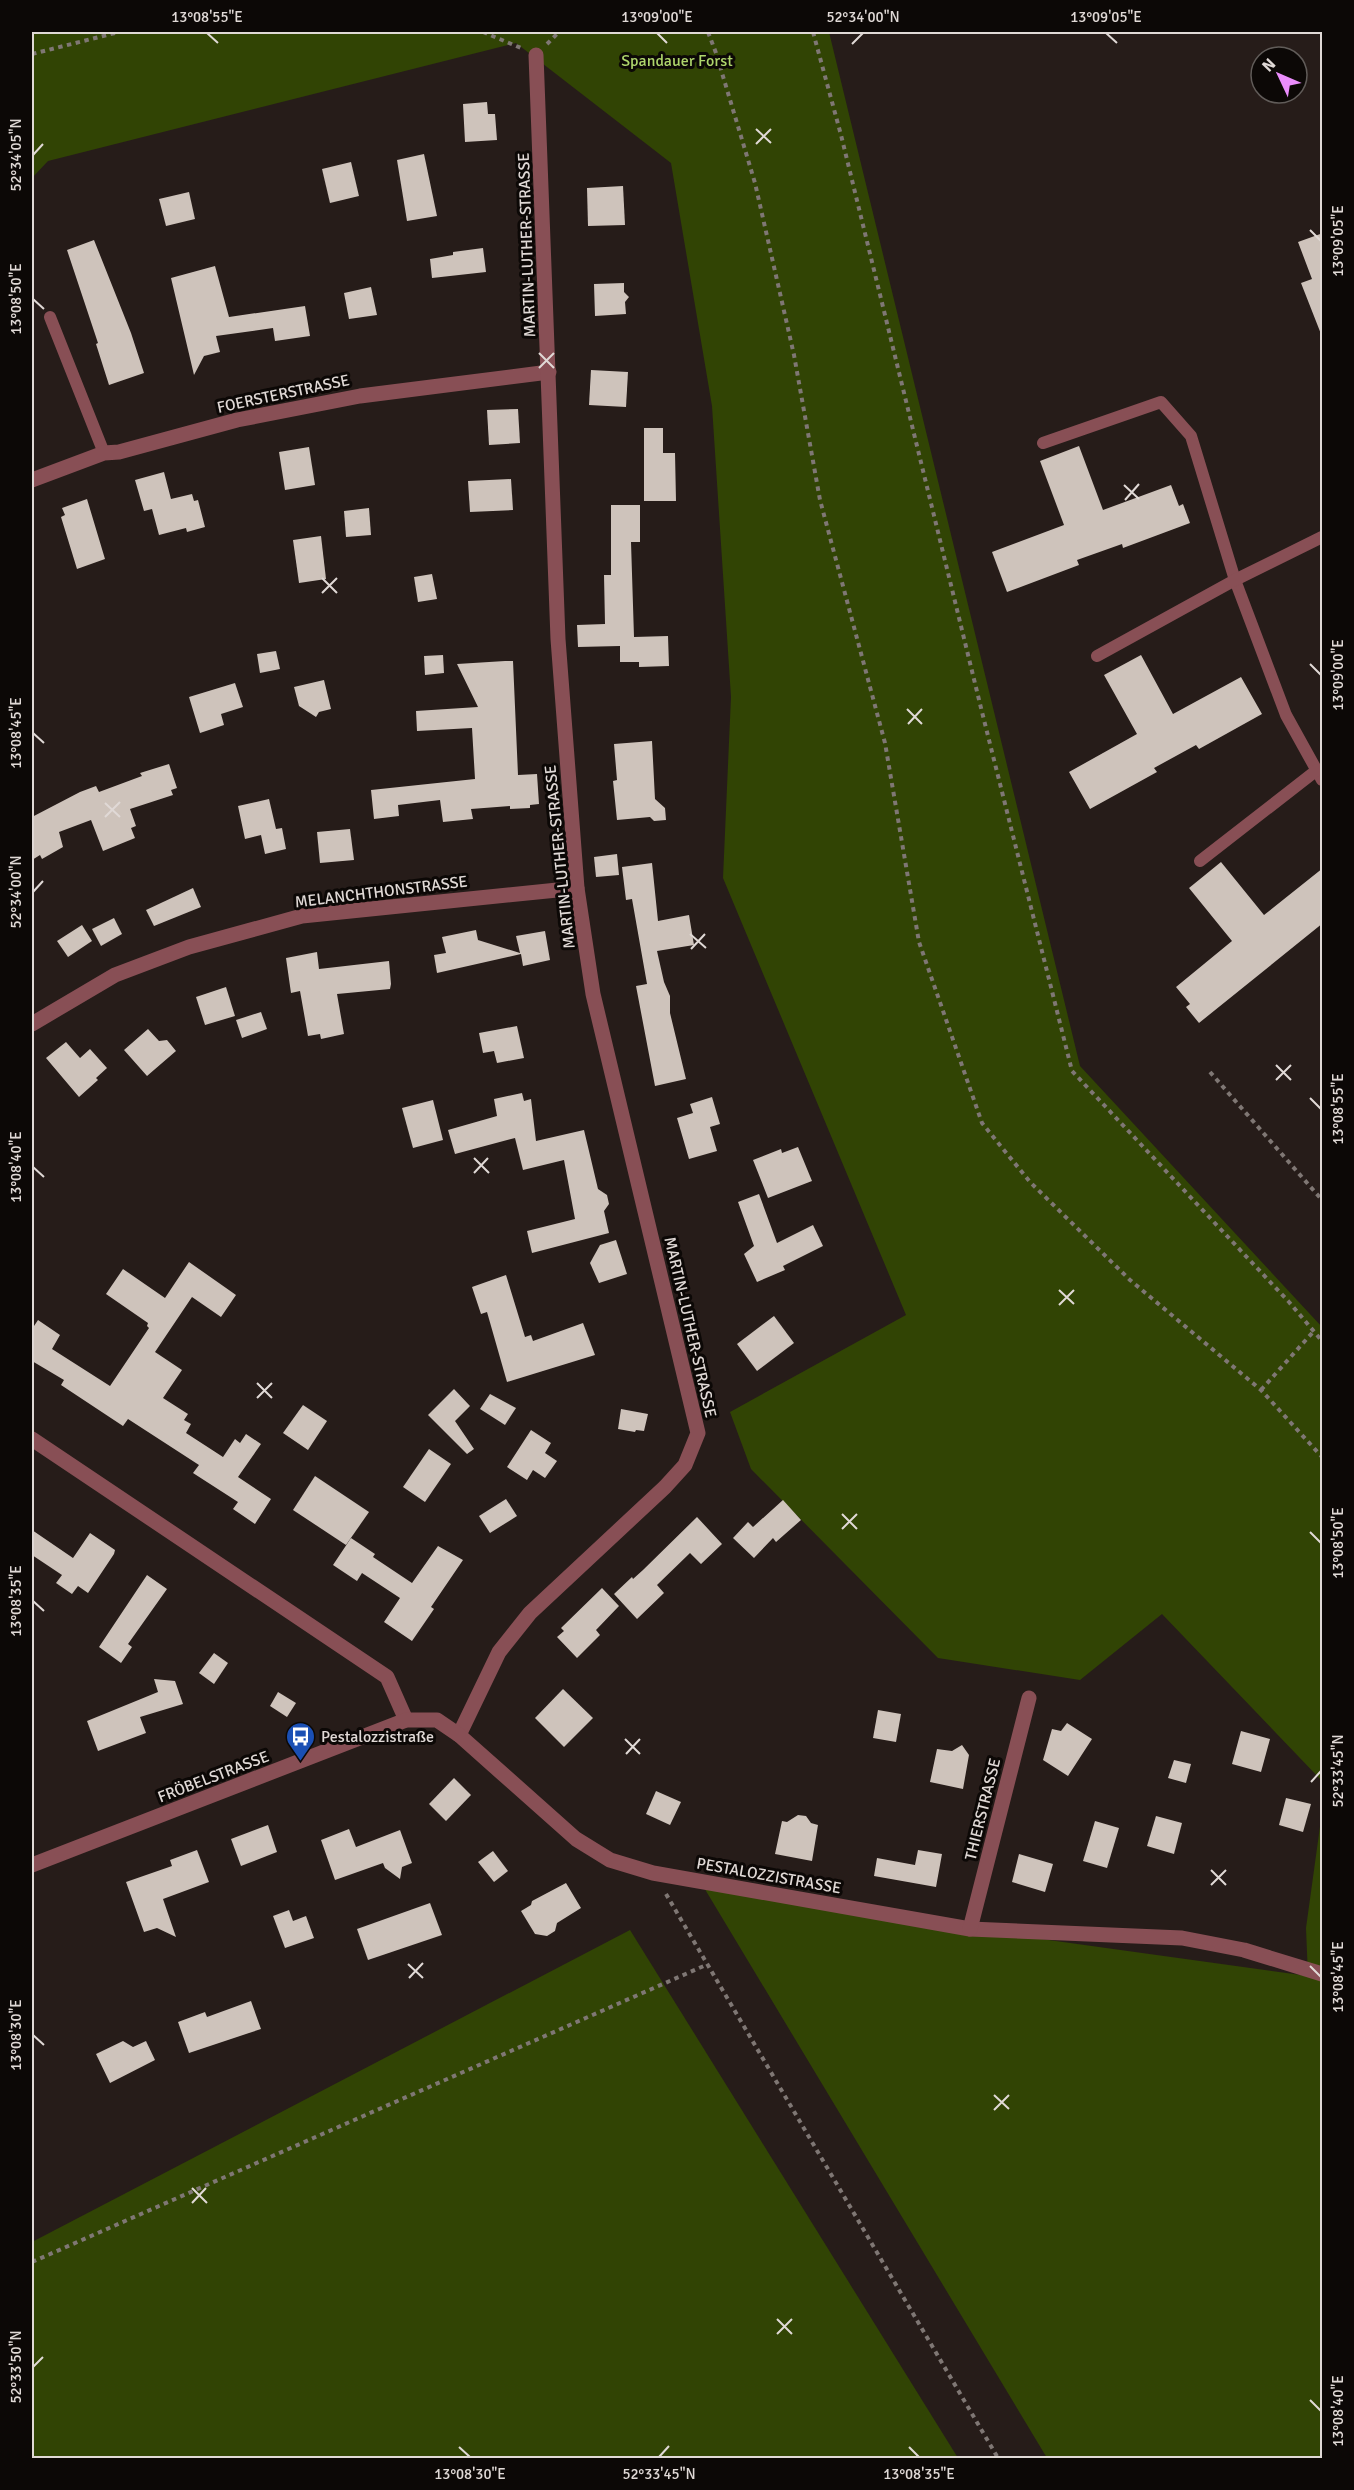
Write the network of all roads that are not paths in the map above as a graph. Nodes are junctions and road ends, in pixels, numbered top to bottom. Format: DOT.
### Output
graph roads {
  1 [pos="536,55"];
  2 [pos="50,317"];
  3 [pos="549,372"];
  4 [pos="1043,443"];
  5 [pos="104,453"];
  6 [pos="32,480"];
  7 [pos="1323,537"];
  8 [pos="1235,580"];
  9 [pos="1096,656"];
  10 [pos="1320,775"];
  11 [pos="1200,861"];
  12 [pos="577,888"];
  13 [pos="32,1024"];
  14 [pos="32,1439"];
  15 [pos="1029,1698"];
  16 [pos="406,1720"];
  17 [pos="459,1735"];
  18 [pos="32,1865"];
  19 [pos="970,1929"];
  20 [pos="1323,1974"];
  1 -- 3 [label="street, MARTIN-LUTHER-STRASSE"];
  2 -- 5 [label="lane"];
  3 -- 5 [label="street, FOERSTERSTRASSE"];
  3 -- 12 [label="street, MARTIN-LUTHER-STRASSE"];
  4 -- 8 [label="lane"];
  5 -- 6 [label="street, FOERSTERSTRASSE"];
  7 -- 8 [label="lane"];
  8 -- 9 [label="lane"];
  8 -- 10 [label="lane"];
  10 -- 11 [label="lane"];
  12 -- 13 [label="street, MELANCHTHONSTRASSE"];
  12 -- 17 [label="street, MARTIN-LUTHER-STRASSE"];
  14 -- 16 [label="street"];
  15 -- 19 [label="street, THIERSTRASSE"];
  16 -- 17 [label="street, PESTALOZZISTRASSE"];
  16 -- 18 [label="street, FRÖBELSTRASSE"];
  17 -- 19 [label="street, PESTALOZZISTRASSE"];
  19 -- 20 [label="street, PESTALOZZISTRASSE"];
}
